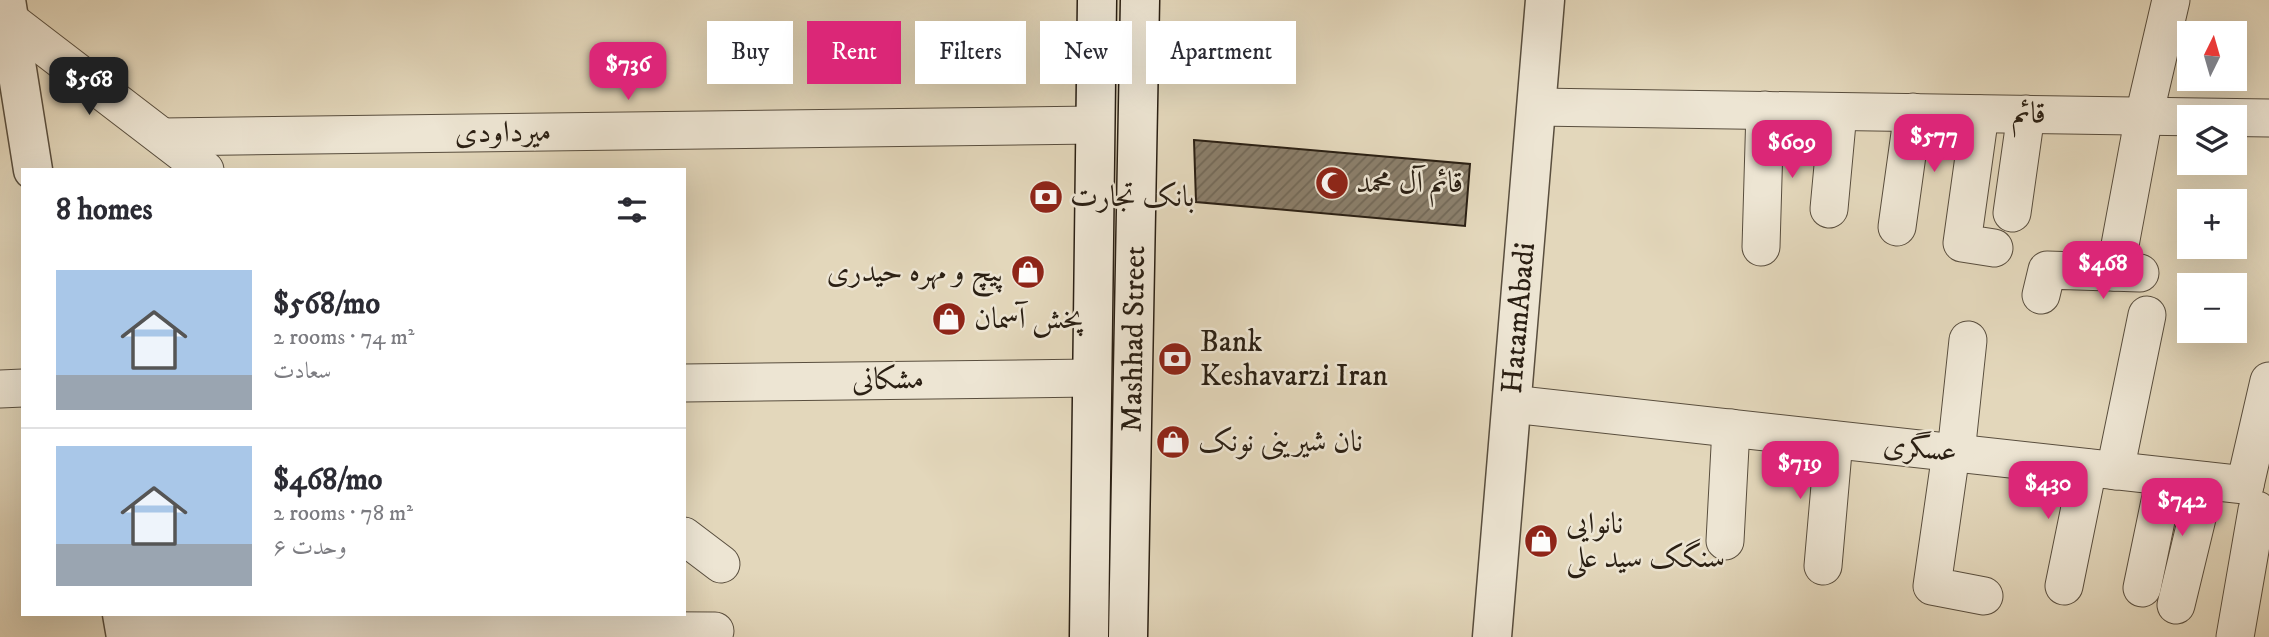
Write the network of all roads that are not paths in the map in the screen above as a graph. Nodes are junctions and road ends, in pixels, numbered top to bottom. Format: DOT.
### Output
graph roads {
  1 [pos="1097,0"];
  2 [pos="1140,0"];
  3 [pos="1545,0"];
  4 [pos="2171,0"];
  5 [pos="7,10"];
  6 [pos="1537,107"];
  7 [pos="1765,110"];
  8 [pos="1838,111"];
  9 [pos="1913,112"];
  10 [pos="1980,114"];
  11 [pos="2026,114"];
  12 [pos="2144,116"];
  13 [pos="2269,117"];
  14 [pos="1095,125"];
  15 [pos="163,137"];
  16 [pos="33,168"];
  17 [pos="202,168"];
  18 [pos="1829,208"];
  19 [pos="2012,213"];
  20 [pos="1897,227"];
  21 [pos="1762,247"];
  22 [pos="1994,248"];
  23 [pos="2041,295"];
  24 [pos="2147,315"];
  25 [pos="1968,340"];
  26 [pos="1091,378"];
  27 [pos="2269,380"];
  28 [pos="686,383"];
  29 [pos="21,388"];
  30 [pos="0,389"];
  31 [pos="1512,404"];
  32 [pos="1731,428"];
  33 [pos="1834,440"];
  34 [pos="1953,453"];
  35 [pos="2102,470"];
  36 [pos="2165,477"];
  37 [pos="2206,481"];
  38 [pos="2257,504"];
  39 [pos="686,538"];
  40 [pos="1725,541"];
  41 [pos="721,564"];
  42 [pos="1823,566"];
  43 [pos="2064,586"];
  44 [pos="2143,588"];
  45 [pos="1984,596"];
  46 [pos="2176,605"];
  47 [pos="124,627"];
  48 [pos="715,631"];
  49 [pos="522,634"];
  50 [pos="1089,637"];
  51 [pos="1128,637"];
  52 [pos="1492,637"];
  53 [pos="2235,637"];
  1 -- 14 [label="main road, Mashhad Street"];
  2 -- 51 [label="main road, Mashhad Street"];
  3 -- 6 [label="main road, HatamAbadi"];
  4 -- 12 [label="street"];
  5 -- 15 [label="street"];
  5 -- 16 [label="main road"];
  6 -- 7 [label="street, قائم"];
  6 -- 31 [label="main road, HatamAbadi"];
  7 -- 8 [label="street, قائم"];
  7 -- 21 [label="street"];
  8 -- 9 [label="street, قائم"];
  8 -- 18 [label="street"];
  9 -- 10 [label="street, قائم"];
  9 -- 20 [label="street"];
  10 -- 11 [label="street, قائم"];
  10 -- 22 [label="street"];
  11 -- 12 [label="street, قائم"];
  11 -- 19 [label="street"];
  12 -- 13 [label="street, قائم"];
  12 -- 23 [label="street"];
  14 -- 15 [label="street, میرداودی"];
  14 -- 26 [label="main road, Mashhad Street"];
  15 -- 17 [label="street"];
  24 -- 35 [label="street"];
  25 -- 34 [label="street"];
  26 -- 28 [label="street, مشکانی"];
  26 -- 50 [label="main road, Mashhad Street"];
  27 -- 38 [label="street"];
  29 -- 30 [label="street"];
  31 -- 32 [label="street, عسگری"];
  31 -- 52 [label="main road, HatamAbadi"];
  32 -- 33 [label="street, عسگری"];
  32 -- 40 [label="street"];
  33 -- 34 [label="street, عسگری"];
  33 -- 42 [label="street"];
  34 -- 35 [label="street, عسگری"];
  34 -- 45 [label="street"];
  35 -- 36 [label="street, عسگری"];
  35 -- 43 [label="street"];
  36 -- 37 [label="street, عسگری"];
  36 -- 44 [label="street"];
  37 -- 38 [label="street, عسگری"];
  37 -- 46 [label="street"];
  38 -- 53 [label="street"];
  39 -- 41 [label="street"];
  47 -- 49 [label="street"];
  48 -- 49 [label="street"];
}
